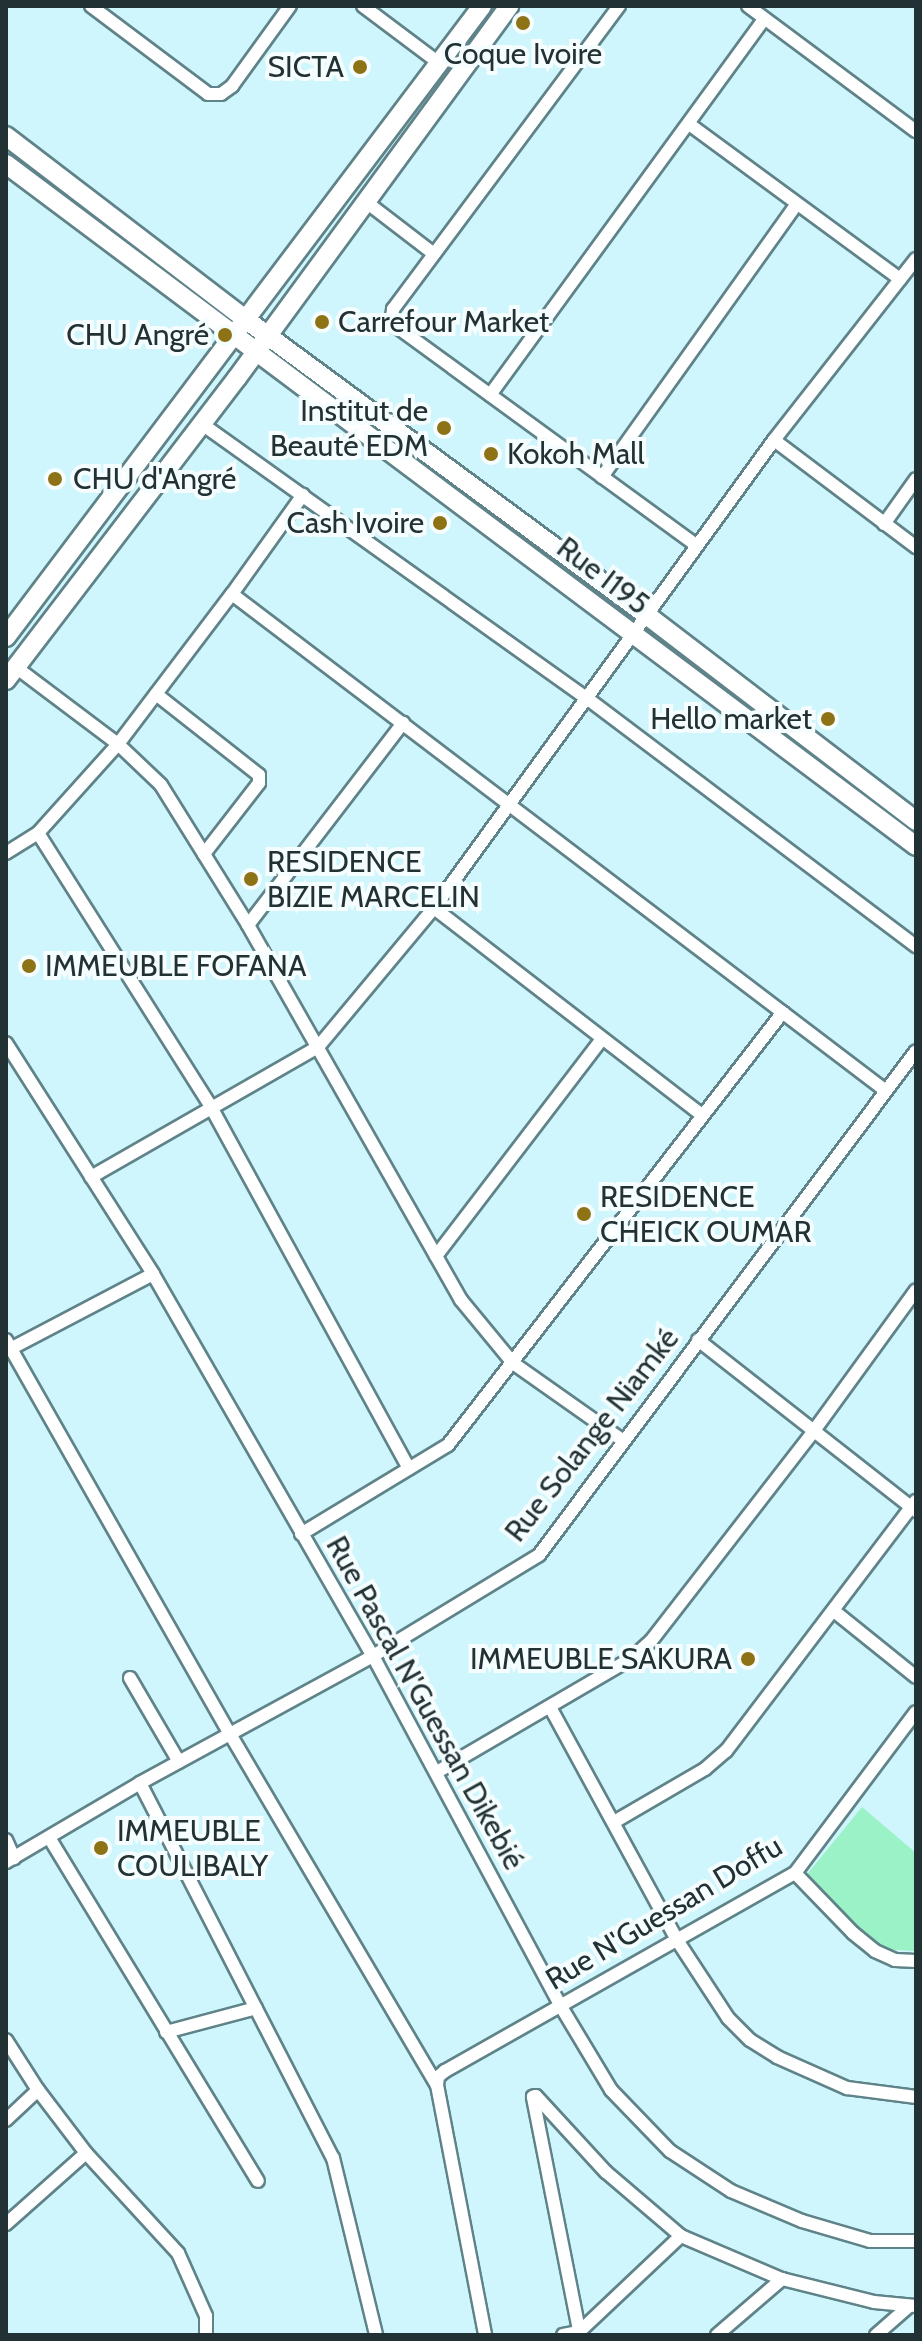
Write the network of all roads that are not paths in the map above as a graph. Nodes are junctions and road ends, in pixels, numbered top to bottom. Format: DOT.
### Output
graph roads {
  1 [pos="91,6"];
  2 [pos="290,6"];
  3 [pos="363,6"];
  4 [pos="482,6"];
  5 [pos="509,6"];
  6 [pos="619,6"];
  7 [pos="748,6"];
  8 [pos="764,19"];
  9 [pos="439,63"];
  10 [pos="689,124"];
  11 [pos="916,131"];
  12 [pos="6,136"];
  13 [pos="6,164"];
  14 [pos="365,201"];
  15 [pos="796,205"];
  16 [pos="434,254"];
  17 [pos="916,259"];
  18 [pos="900,279"];
  19 [pos="240,326"];
  20 [pos="263,343"];
  21 [pos="490,395"];
  22 [pos="202,424"];
  23 [pos="774,440"];
  24 [pos="602,477"];
  25 [pos="916,479"];
  26 [pos="303,495"];
  27 [pos="884,524"];
  28 [pos="697,546"];
  29 [pos="916,547"];
  30 [pos="232,594"];
  31 [pos="23,615"];
  32 [pos="648,616"];
  33 [pos="45,632"];
  34 [pos="634,635"];
  35 [pos="6,637"];
  36 [pos="12,674"];
  37 [pos="156,694"];
  38 [pos="588,699"];
  39 [pos="403,723"];
  40 [pos="118,744"];
  41 [pos="511,804"];
  42 [pos="916,821"];
  43 [pos="38,833"];
  44 [pos="916,846"];
  45 [pos="6,853"];
  46 [pos="204,854"];
  47 [pos="434,908"];
  48 [pos="248,925"];
  49 [pos="916,946"];
  50 [pos="783,1012"];
  51 [pos="602,1039"];
  52 [pos="6,1043"];
  53 [pos="318,1047"];
  54 [pos="916,1051"];
  55 [pos="886,1091"];
  56 [pos="211,1107"];
  57 [pos="702,1115"];
  58 [pos="91,1177"];
  59 [pos="436,1256"];
  60 [pos="153,1274"];
  61 [pos="916,1290"];
  62 [pos="698,1340"];
  63 [pos="9,1344"];
  64 [pos="513,1363"];
  65 [pos="813,1432"];
  66 [pos="622,1440"];
  67 [pos="409,1468"];
  68 [pos="914,1507"];
  69 [pos="301,1534"];
  70 [pos="834,1611"];
  71 [pos="373,1656"];
  72 [pos="916,1677"];
  73 [pos="130,1678"];
  74 [pos="550,1707"];
  75 [pos="916,1712"];
  76 [pos="230,1734"];
  77 [pos="179,1762"];
  78 [pos="437,1772"];
  79 [pos="140,1783"];
  80 [pos="614,1822"];
  81 [pos="50,1839"];
  82 [pos="6,1840"];
  83 [pos="10,1860"];
  84 [pos="795,1873"];
  85 [pos="677,1940"];
  86 [pos="916,1961"];
  87 [pos="560,2005"];
  88 [pos="256,2008"];
  89 [pos="166,2032"];
  90 [pos="6,2040"];
  91 [pos="437,2085"];
  92 [pos="38,2090"];
  93 [pos="916,2097"];
  94 [pos="6,2120"];
  95 [pos="86,2153"];
  96 [pos="258,2181"];
  97 [pos="6,2224"];
  98 [pos="681,2236"];
  99 [pos="916,2241"];
  100 [pos="782,2279"];
  101 [pos="912,2306"];
  102 [pos="579,2334"];
  103 [pos="206,2335"];
  104 [pos="376,2335"];
  105 [pos="485,2335"];
  106 [pos="563,2335"];
  107 [pos="717,2335"];
  108 [pos="876,2335"];
  1 -- 2 [label="street"];
  3 -- 9 [label="street"];
  4 -- 9 [label="main road"];
  5 -- 14 [label="main road"];
  6 -- 16 [label="street"];
  7 -- 8 [label="street"];
  8 -- 10 [label="street"];
  8 -- 11 [label="street"];
  9 -- 19 [label="main road"];
  10 -- 15 [label="street"];
  10 -- 21 [label="street"];
  12 -- 19 [label="main road"];
  13 -- 19 [label="main road"];
  14 -- 16 [label="street"];
  14 -- 20 [label="main road"];
  15 -- 18 [label="street"];
  15 -- 24 [label="street"];
  16 -- 21 [label="street"];
  17 -- 18 [label="street"];
  18 -- 23 [label="street"];
  19 -- 20 [label="main road"];
  19 -- 31 [label="main road"];
  20 -- 22 [label="main road"];
  20 -- 32 [label="main road, Rue I195"];
  20 -- 34 [label="main road, Rue I195"];
  21 -- 24 [label="street"];
  22 -- 26 [label="street"];
  22 -- 33 [label="main road"];
  23 -- 27 [label="street"];
  23 -- 28 [label="street"];
  24 -- 28 [label="street"];
  25 -- 27 [label="street"];
  26 -- 30 [label="street"];
  26 -- 38 [label="street"];
  27 -- 29 [label="street"];
  28 -- 32 [label="street"];
  30 -- 37 [label="street"];
  30 -- 39 [label="street"];
  31 -- 33 [label="main road"];
  31 -- 35 [label="main road"];
  32 -- 34 [label="street"];
  32 -- 42 [label="main road, Rue I195"];
  33 -- 36 [label="main road"];
  34 -- 38 [label="street"];
  34 -- 44 [label="main road, Rue I195"];
  36 -- 40 [label="street"];
  37 -- 40 [label="street"];
  37 -- 46 [label="street"];
  38 -- 41 [label="street"];
  38 -- 49 [label="street"];
  39 -- 41 [label="street"];
  39 -- 48 [label="street"];
  40 -- 43 [label="street"];
  40 -- 46 [label="street"];
  41 -- 47 [label="street"];
  41 -- 50 [label="street"];
  43 -- 45 [label="street"];
  43 -- 56 [label="street"];
  46 -- 48 [label="street"];
  47 -- 51 [label="street"];
  47 -- 53 [label="street"];
  48 -- 53 [label="street"];
  50 -- 55 [label="street"];
  50 -- 57 [label="street"];
  51 -- 57 [label="street"];
  51 -- 59 [label="street"];
  52 -- 58 [label="street, Rue Pascal N'Guessan Dikebié"];
  53 -- 56 [label="street"];
  53 -- 59 [label="street"];
  54 -- 55 [label="street, Rue Solange Niamké"];
  55 -- 62 [label="street, Rue Solange Niamké"];
  56 -- 58 [label="street"];
  56 -- 67 [label="street"];
  57 -- 64 [label="street"];
  58 -- 60 [label="street, Rue Pascal N'Guessan Dikebié"];
  59 -- 64 [label="street"];
  60 -- 63 [label="street"];
  60 -- 69 [label="street, Rue Pascal N'Guessan Dikebié"];
  61 -- 65 [label="street"];
  62 -- 65 [label="street"];
  62 -- 66 [label="street, Rue Solange Niamké"];
  63 -- 76 [label="street"];
  64 -- 66 [label="street"];
  64 -- 67 [label="street"];
  65 -- 68 [label="street"];
  65 -- 74 [label="street"];
  66 -- 71 [label="street, Rue Solange Niamké"];
  67 -- 69 [label="street"];
  68 -- 70 [label="street"];
  69 -- 71 [label="street, Rue Pascal N'Guessan Dikebié"];
  70 -- 72 [label="street"];
  70 -- 80 [label="street"];
  71 -- 76 [label="street, Rue Solange Niamké"];
  71 -- 78 [label="street, Rue Pascal N'Guessan Dikebié"];
  73 -- 77 [label="street"];
  74 -- 78 [label="street"];
  74 -- 80 [label="street"];
  75 -- 84 [label="street, Rue N'Guessan Doffu"];
  76 -- 77 [label="street, Rue Solange Niamké"];
  76 -- 91 [label="street"];
  77 -- 79 [label="street, Rue Solange Niamké"];
  78 -- 87 [label="street, Rue Pascal N'Guessan Dikebié"];
  79 -- 81 [label="street, Rue Solange Niamké"];
  79 -- 88 [label="street"];
  80 -- 85 [label="street"];
  81 -- 83 [label="street, Rue Solange Niamké"];
  81 -- 89 [label="street"];
  82 -- 83 [label="street"];
  84 -- 85 [label="street, Rue N'Guessan Doffu"];
  84 -- 86 [label="street"];
  85 -- 87 [label="street, Rue N'Guessan Doffu"];
  85 -- 93 [label="street"];
  87 -- 91 [label="street, Rue N'Guessan Doffu"];
  87 -- 99 [label="street, Rue Pascal N'Guessan Dikebié"];
  88 -- 89 [label="street"];
  88 -- 104 [label="street"];
  89 -- 96 [label="street"];
  90 -- 92 [label="street"];
  91 -- 105 [label="street"];
  92 -- 94 [label="street"];
  92 -- 95 [label="street"];
  95 -- 97 [label="street"];
  95 -- 103 [label="street"];
  98 -- 100 [label="street"];
  98 -- 102 [label="street"];
  98 -- 102 [label="street"];
  100 -- 101 [label="street"];
  100 -- 107 [label="street"];
  101 -- 108 [label="street"];
  102 -- 106 [label="street"];
}
